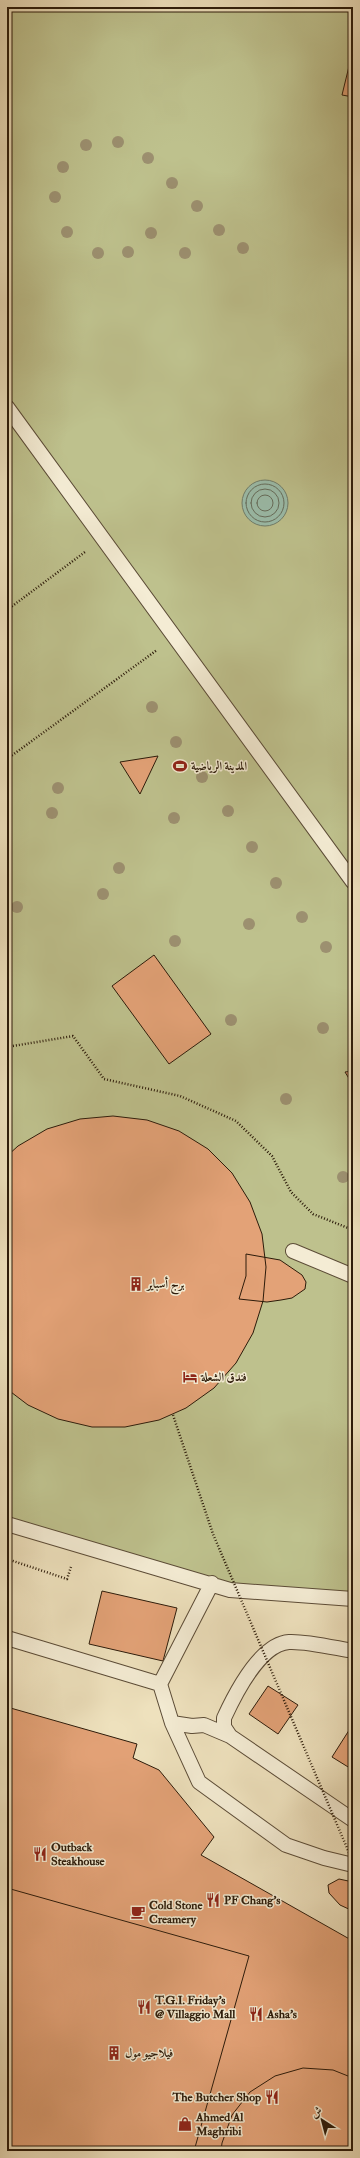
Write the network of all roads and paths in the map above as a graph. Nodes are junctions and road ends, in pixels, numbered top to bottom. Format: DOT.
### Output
graph roads {
  1 [pos="7,407"];
  2 [pos="104,539"];
  3 [pos="7,610"];
  4 [pos="175,637"];
  5 [pos="7,759"];
  6 [pos="353,882"];
  7 [pos="7,1047"];
  8 [pos="353,1230"];
  9 [pos="293,1251"];
  10 [pos="353,1276"];
  11 [pos="173,1414"];
  12 [pos="7,1524"];
  13 [pos="80,1546"];
  14 [pos="7,1559"];
  15 [pos="212,1583"];
  16 [pos="353,1599"];
  17 [pos="7,1638"];
  18 [pos="353,1651"];
  19 [pos="160,1684"];
  20 [pos="172,1723"];
  21 [pos="230,1736"];
  22 [pos="353,1820"];
  23 [pos="353,1862"];
  24 [pos="353,1865"];
  25 [pos="353,1910"];
  26 [pos="353,1918"];
  1 -- 2 [label="lane"];
  2 -- 3 [label="path"];
  2 -- 4 [label="lane"];
  4 -- 5 [label="path"];
  4 -- 6 [label="lane"];
  7 -- 8 [label="path"];
  9 -- 10 [label="lane"];
  11 -- 23 [label="path, bridge"];
  12 -- 13 [label="lane"];
  13 -- 14 [label="path"];
  13 -- 15 [label="lane"];
  15 -- 16 [label="lane"];
  15 -- 19 [label="lane"];
  17 -- 19 [label="lane"];
  18 -- 21 [label="lane"];
  19 -- 20 [label="lane"];
  20 -- 21 [label="lane"];
  20 -- 24 [label="lane"];
  21 -- 22 [label="lane"];
  25 -- 26 [label="path"];
}
